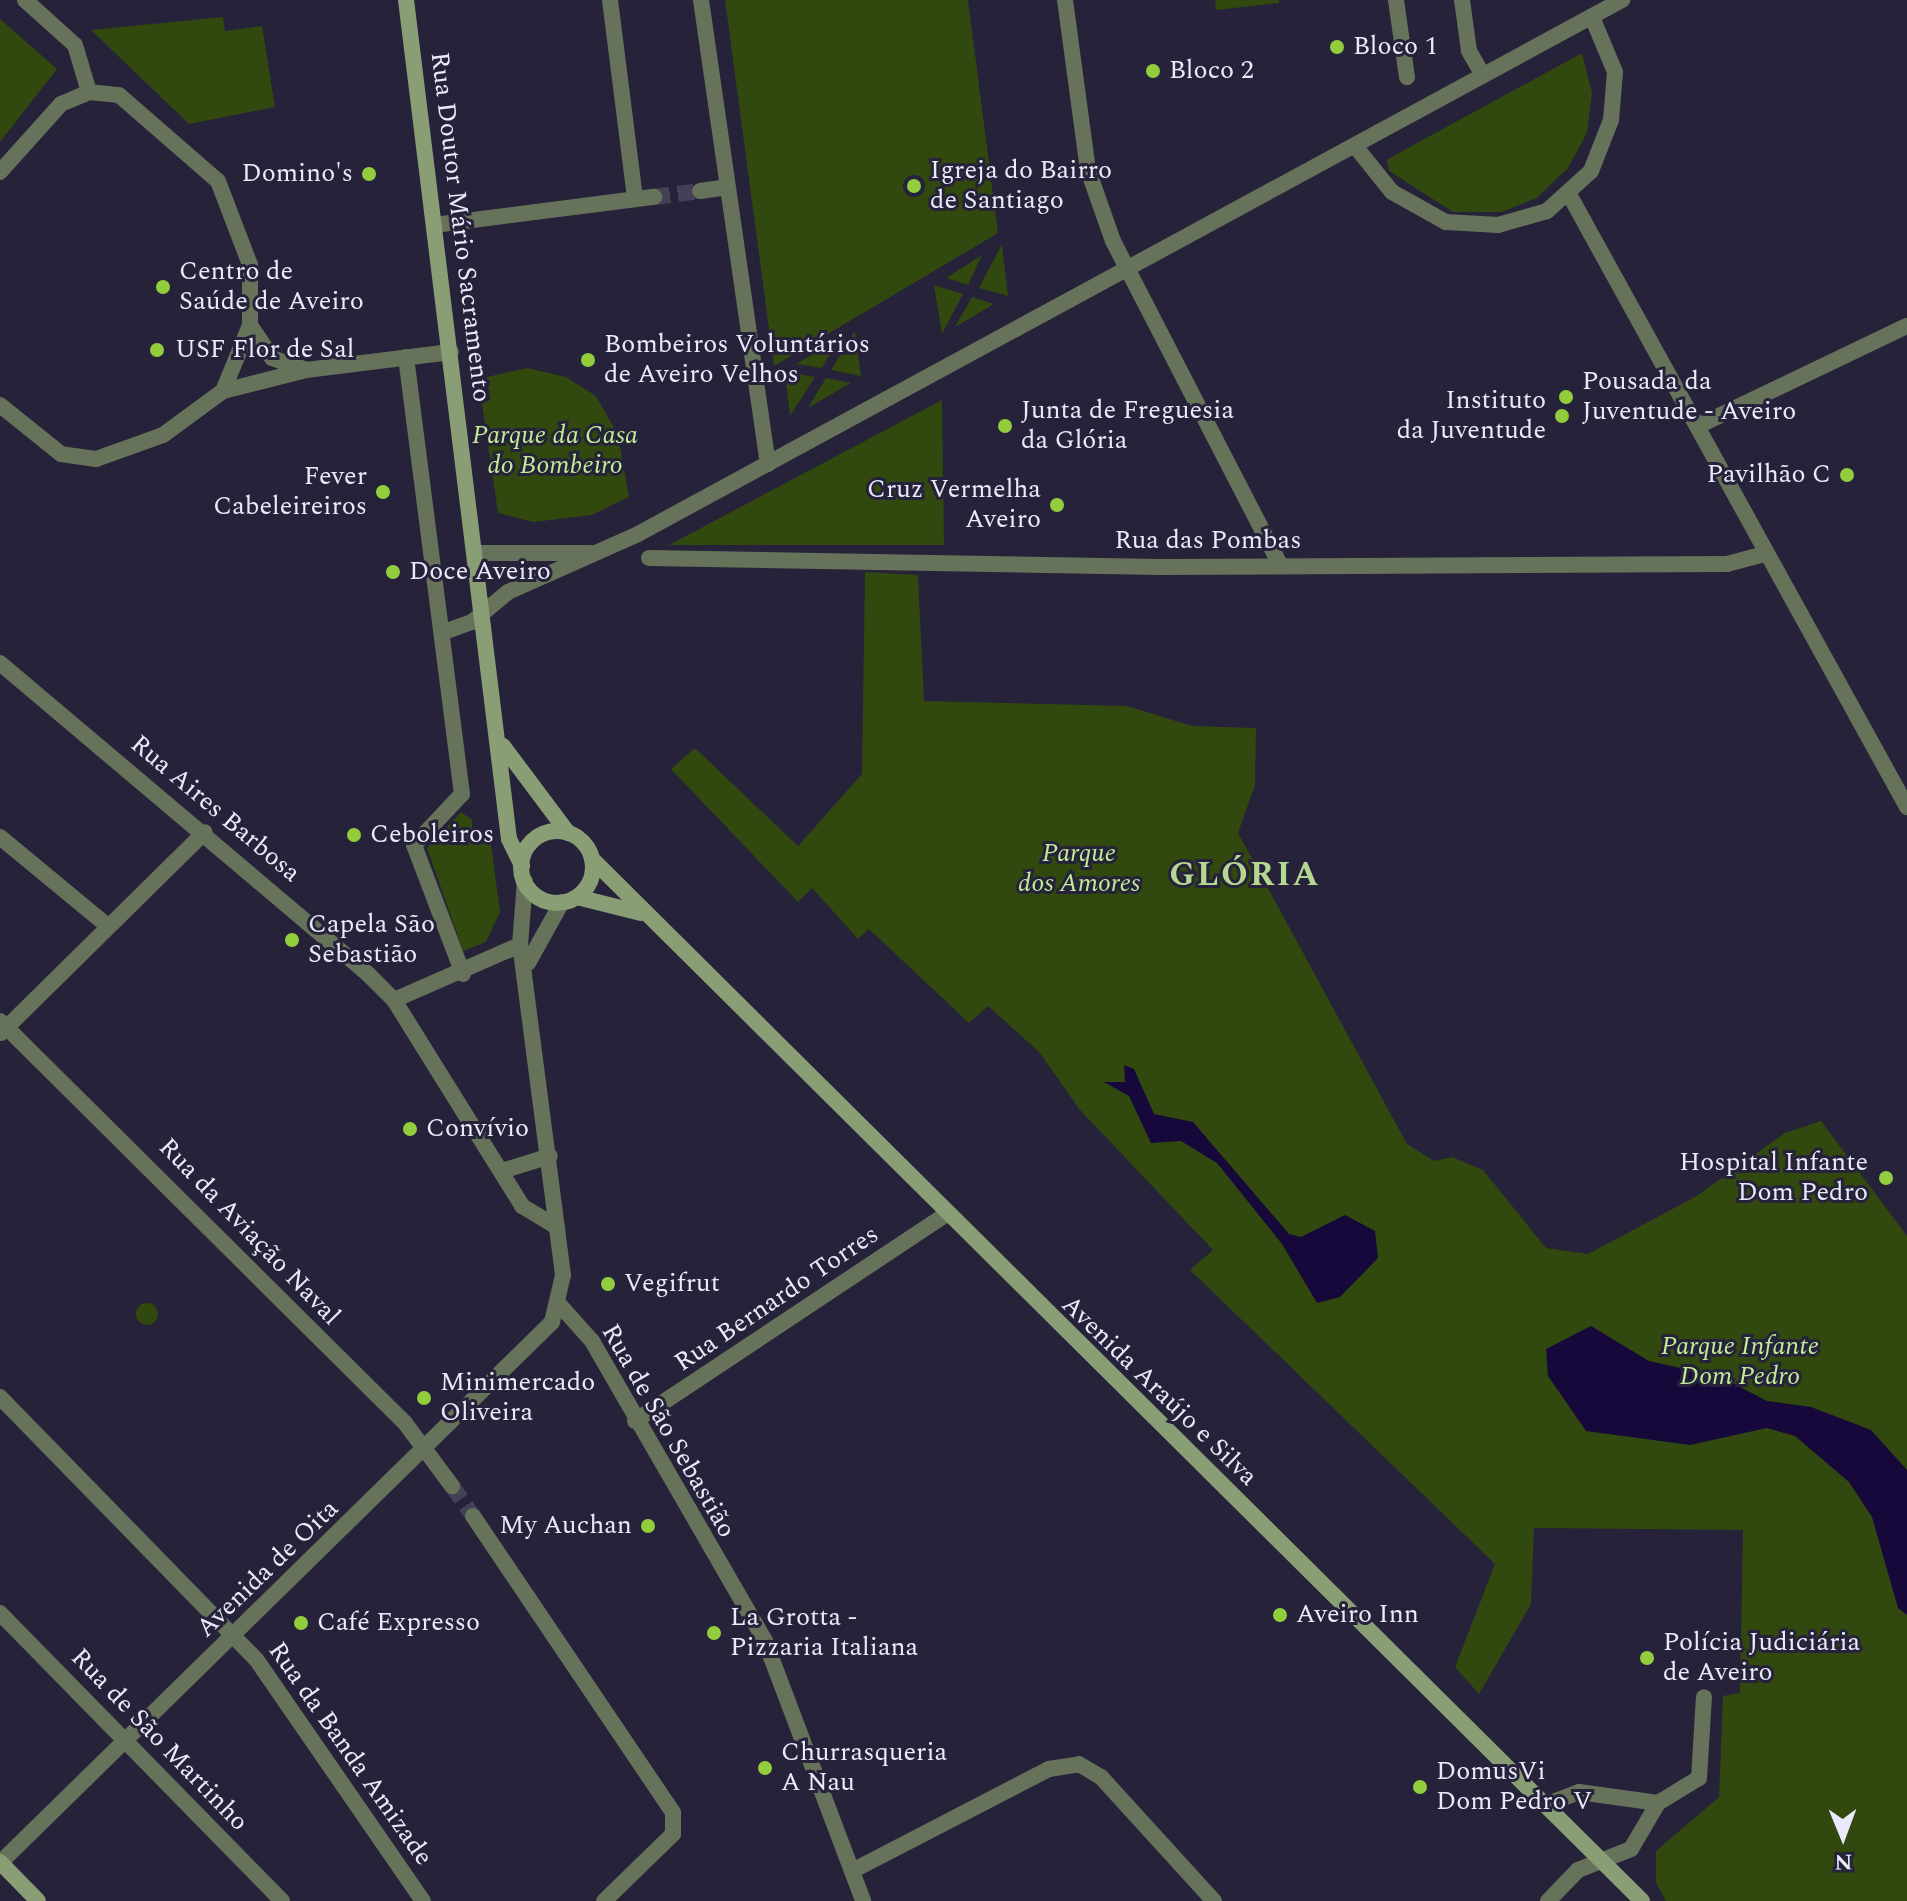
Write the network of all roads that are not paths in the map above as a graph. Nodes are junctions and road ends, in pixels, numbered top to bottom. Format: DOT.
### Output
graph roads {
  1 [pos="25,0"];
  2 [pos="406,0"];
  3 [pos="610,0"];
  4 [pos="701,0"];
  5 [pos="1065,0"];
  6 [pos="1396,0"];
  7 [pos="1462,0"];
  8 [pos="1622,0"];
  9 [pos="1592,17"];
  10 [pos="1483,75"];
  11 [pos="1407,77"];
  12 [pos="89,92"];
  13 [pos="1355,146"];
  14 [pos="0,172"];
  15 [pos="727,187"];
  16 [pos="700,191"];
  17 [pos="1570,196"];
  18 [pos="635,197"];
  19 [pos="654,197"];
  20 [pos="434,225"];
  21 [pos="1126,269"];
  22 [pos="250,325"];
  23 [pos="1907,326"];
  24 [pos="451,352"];
  25 [pos="406,357"];
  26 [pos="306,370"];
  27 [pos="223,391"];
  28 [pos="0,405"];
  29 [pos="1700,425"];
  30 [pos="768,464"];
  31 [pos="476,553"];
  32 [pos="591,553"];
  33 [pos="1765,554"];
  34 [pos="649,558"];
  35 [pos="1281,566"];
  36 [pos="484,614"];
  37 [pos="444,632"];
  38 [pos="0,663"];
  39 [pos="503,746"];
  40 [pos="1907,807"];
  41 [pos="205,832"];
  42 [pos="568,833"];
  43 [pos="0,837"];
  44 [pos="592,859"];
  45 [pos="523,874"];
  46 [pos="569,900"];
  47 [pos="644,914"];
  48 [pos="105,924"];
  49 [pos="520,945"];
  50 [pos="528,963"];
  51 [pos="463,974"];
  52 [pos="394,1000"];
  53 [pos="2,1027"];
  54 [pos="550,1156"];
  55 [pos="502,1171"];
  56 [pos="945,1215"];
  57 [pos="557,1227"];
  58 [pos="558,1303"];
  59 [pos="0,1397"];
  60 [pos="635,1421"];
  61 [pos="426,1446"];
  62 [pos="452,1486"];
  63 [pos="473,1516"];
  64 [pos="0,1613"];
  65 [pos="234,1635"];
  66 [pos="1704,1697"];
  67 [pos="128,1741"];
  68 [pos="1658,1803"];
  69 [pos="1545,1805"];
  70 [pos="1604,1858"];
  71 [pos="0,1862"];
  72 [pos="852,1871"];
  73 [pos="38,1901"];
  74 [pos="282,1901"];
  75 [pos="423,1901"];
  76 [pos="604,1901"];
  77 [pos="863,1901"];
  78 [pos="1214,1901"];
  79 [pos="1548,1901"];
  80 [pos="1642,1901"];
  1 -- 12 [label="street"];
  2 -- 20 [label="street, Rua Doutor Mário Sacramento"];
  3 -- 18 [label="street"];
  4 -- 15 [label="street"];
  5 -- 21 [label="street"];
  6 -- 11 [label="street"];
  7 -- 10 [label="street"];
  8 -- 9 [label="street"];
  9 -- 10 [label="street"];
  9 -- 17 [label="street"];
  10 -- 13 [label="street"];
  12 -- 14 [label="street"];
  12 -- 22 [label="street"];
  13 -- 17 [label="street"];
  13 -- 21 [label="street"];
  15 -- 16 [label="street"];
  15 -- 30 [label="street"];
  17 -- 29 [label="street"];
  18 -- 19 [label="street"];
  18 -- 20 [label="street"];
  20 -- 24 [label="street, Rua Doutor Mário Sacramento"];
  21 -- 30 [label="street"];
  21 -- 35 [label="street"];
  22 -- 26 [label="street"];
  22 -- 27 [label="street"];
  23 -- 29 [label="street"];
  24 -- 25 [label="street"];
  24 -- 31 [label="street, Rua Doutor Mário Sacramento"];
  25 -- 26 [label="street"];
  25 -- 37 [label="street"];
  26 -- 27 [label="street"];
  27 -- 28 [label="street"];
  29 -- 33 [label="street"];
  30 -- 32 [label="street"];
  31 -- 32 [label="street"];
  31 -- 36 [label="street, Rua Doutor Mário Sacramento"];
  32 -- 36 [label="street"];
  33 -- 35 [label="street, Rua das Pombas"];
  33 -- 40 [label="street"];
  34 -- 35 [label="street, Rua das Pombas"];
  36 -- 37 [label="street"];
  36 -- 39 [label="street, Rua Doutor Mário Sacramento"];
  37 -- 51 [label="street"];
  38 -- 41 [label="street, Rua Aires Barbosa"];
  39 -- 42 [label="street, Rua Doutor Mário Sacramento"];
  39 -- 45 [label="street, Rua Doutor Mário Sacramento"];
  41 -- 48 [label="street"];
  41 -- 52 [label="street, Rua Aires Barbosa"];
  42 -- 44 [label="street"];
  42 -- 45 [label="street"];
  43 -- 48 [label="street"];
  44 -- 46 [label="street"];
  44 -- 47 [label="street, Avenida Araújo e Silva"];
  45 -- 46 [label="street"];
  45 -- 49 [label="street"];
  46 -- 47 [label="street"];
  46 -- 50 [label="street"];
  47 -- 56 [label="street, Avenida Araújo e Silva"];
  48 -- 53 [label="street"];
  49 -- 50 [label="street"];
  49 -- 51 [label="street"];
  50 -- 54 [label="street"];
  51 -- 52 [label="street"];
  52 -- 55 [label="street, Rua Aires Barbosa"];
  53 -- 61 [label="street, Rua da Aviação Naval"];
  54 -- 55 [label="street"];
  54 -- 57 [label="street"];
  55 -- 57 [label="street, Rua Aires Barbosa"];
  56 -- 60 [label="street, Rua Bernardo Torres"];
  56 -- 69 [label="street, Avenida Araújo e Silva"];
  57 -- 58 [label="street"];
  58 -- 60 [label="street, Rua de São Sebastião"];
  58 -- 61 [label="street, Avenida de Oita"];
  59 -- 65 [label="street, Rua da Banda Amizade"];
  60 -- 72 [label="street, Rua de São Sebastião"];
  61 -- 62 [label="street, Rua da Aviação Naval"];
  61 -- 65 [label="street, Avenida de Oita"];
  63 -- 76 [label="street"];
  64 -- 67 [label="street, Rua de São Martinho"];
  65 -- 67 [label="street, Avenida de Oita"];
  65 -- 75 [label="street, Rua da Banda Amizade"];
  66 -- 68 [label="street"];
  67 -- 71 [label="street, Avenida de Oita"];
  67 -- 74 [label="street, Rua de São Martinho"];
  68 -- 69 [label="street"];
  68 -- 70 [label="street"];
  69 -- 70 [label="street, Avenida Araújo e Silva"];
  70 -- 79 [label="street"];
  70 -- 80 [label="street, Avenida Araújo e Silva"];
  71 -- 73 [label="street"];
  72 -- 77 [label="street, Rua de São Sebastião"];
  72 -- 78 [label="street"];
}
